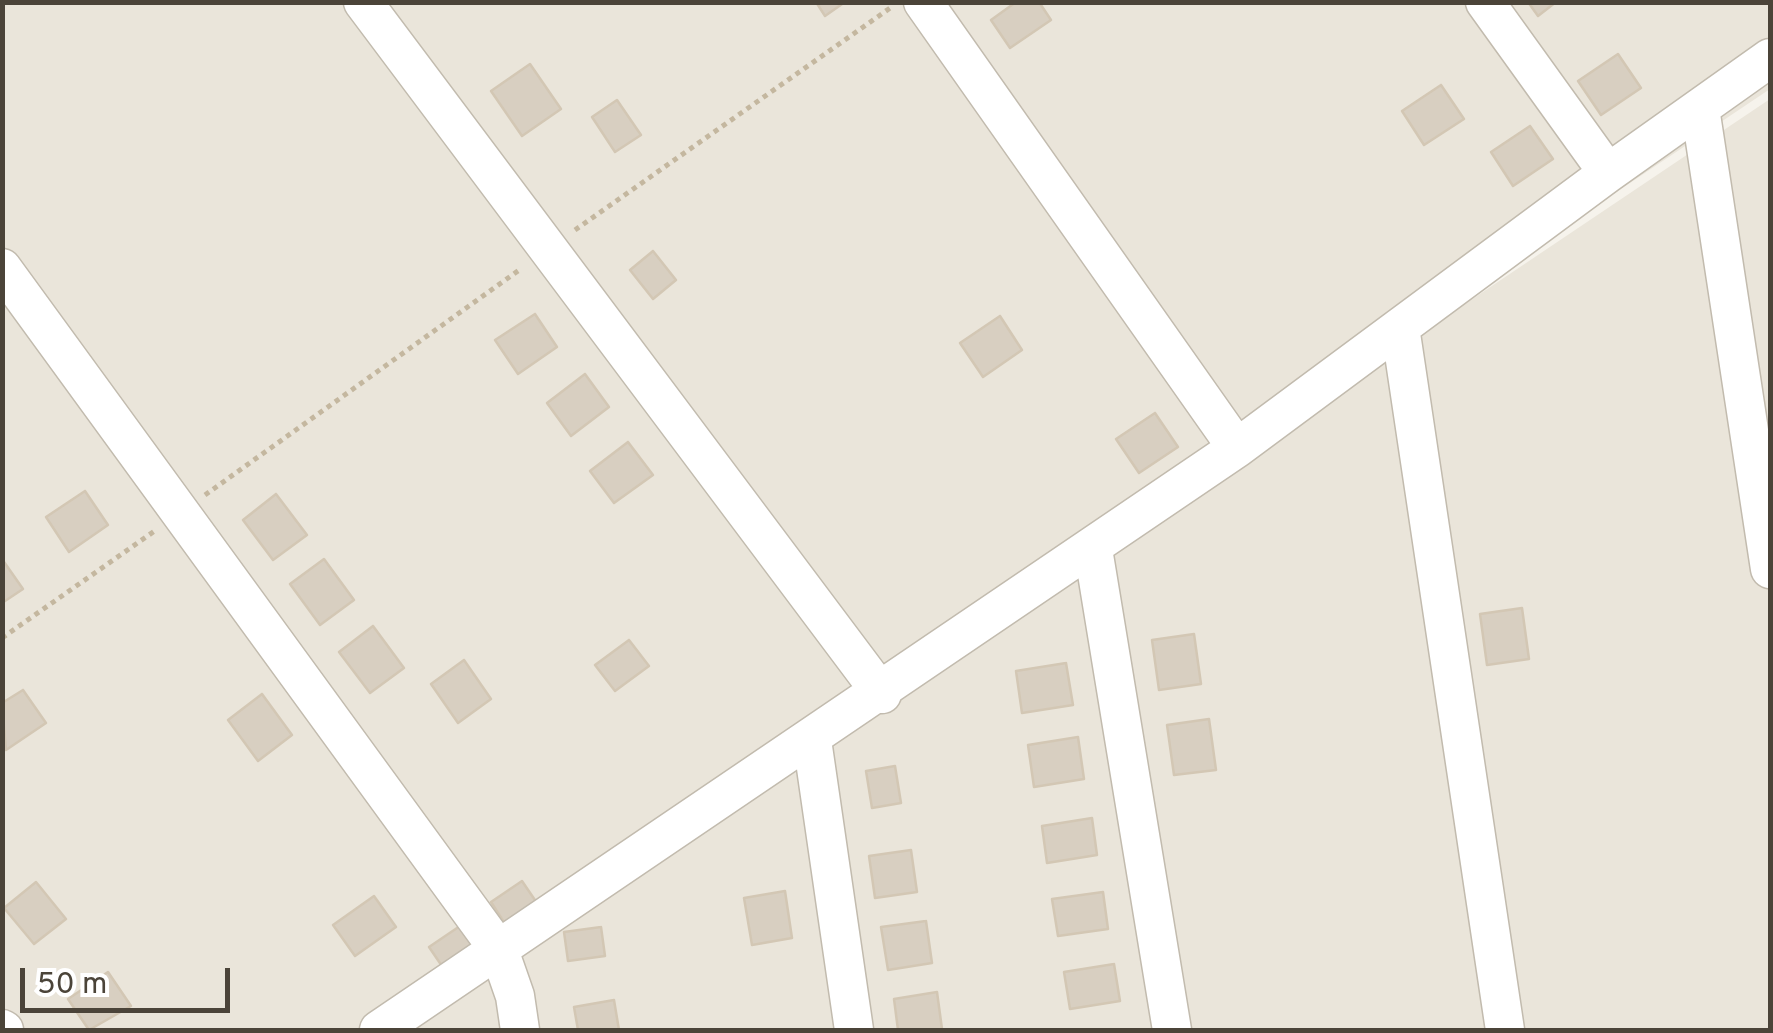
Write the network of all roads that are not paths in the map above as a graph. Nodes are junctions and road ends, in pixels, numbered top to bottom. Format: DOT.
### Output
graph roads {
  1 [pos="362,2"];
  2 [pos="923,2"];
  3 [pos="1485,2"];
  4 [pos="1770,58"];
  5 [pos="1700,108"];
  6 [pos="1608,173"];
  7 [pos="2,268"];
  8 [pos="1400,327"];
  9 [pos="1237,448"];
  10 [pos="1092,549"];
  11 [pos="1770,570"];
  12 [pos="882,694"];
  13 [pos="812,740"];
  14 [pos="499,950"];
  15 [pos="378,1030"];
  16 [pos="520,1030"];
  17 [pos="854,1030"];
  18 [pos="1172,1030"];
  19 [pos="1505,1030"];
  1 -- 12 [label="street"];
  2 -- 9 [label="street"];
  3 -- 6 [label="street"];
  4 -- 5 [label="street"];
  5 -- 6 [label="street"];
  5 -- 11 [label="street"];
  6 -- 8 [label="street"];
  7 -- 14 [label="street"];
  8 -- 9 [label="street"];
  8 -- 19 [label="street"];
  9 -- 10 [label="street"];
  10 -- 12 [label="street"];
  10 -- 18 [label="street"];
  12 -- 13 [label="street"];
  13 -- 14 [label="street"];
  13 -- 17 [label="street"];
  14 -- 15 [label="street"];
  14 -- 16 [label="street"];
}
